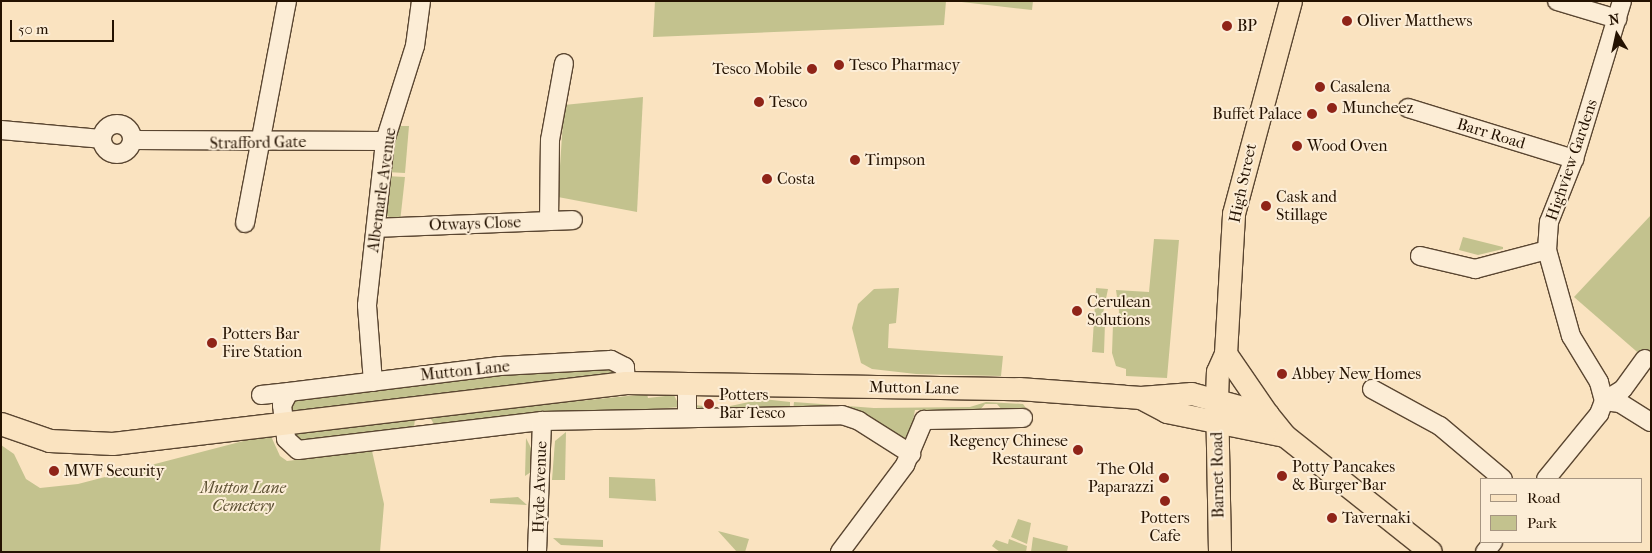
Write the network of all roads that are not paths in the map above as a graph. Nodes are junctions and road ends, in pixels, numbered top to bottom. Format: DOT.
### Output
graph roads {
  1 [pos="287,1"];
  2 [pos="421,1"];
  3 [pos="1291,1"];
  4 [pos="1557,1"];
  5 [pos="1622,1"];
  6 [pos="1617,19"];
  7 [pos="564,63"];
  8 [pos="1408,108"];
  9 [pos="1,130"];
  10 [pos="385,141"];
  11 [pos="259,143"];
  12 [pos="1574,159"];
  13 [pos="573,220"];
  14 [pos="549,221"];
  15 [pos="245,223"];
  16 [pos="376,228"];
  17 [pos="1548,250"];
  18 [pos="1420,256"];
  19 [pos="1226,354"];
  20 [pos="1645,359"];
  21 [pos="373,382"];
  22 [pos="626,383"];
  23 [pos="687,383"];
  24 [pos="1372,390"];
  25 [pos="289,392"];
  26 [pos="261,395"];
  27 [pos="1604,401"];
  28 [pos="421,406"];
  29 [pos="1217,409"];
  30 [pos="1268,415"];
  31 [pos="687,418"];
  32 [pos="1023,418"];
  33 [pos="542,421"];
  34 [pos="1651,422"];
  35 [pos="284,423"];
  36 [pos="1,424"];
  37 [pos="426,432"];
  38 [pos="1285,436"];
  39 [pos="912,454"];
  40 [pos="1502,478"];
  41 [pos="1547,478"];
  42 [pos="537,552"];
  43 [pos="840,552"];
  44 [pos="1220,552"];
  45 [pos="1431,552"];
  1 -- 11 [label="street"];
  2 -- 10 [label="street, Albemarle Avenue"];
  3 -- 19 [label="main road, High Street"];
  4 -- 6 [label="street"];
  5 -- 6 [label="street, Highview Gardens"];
  6 -- 12 [label="street, Highview Gardens"];
  7 -- 14 [label="street"];
  8 -- 12 [label="street, Barr Road"];
  9 -- 11 [label="street, Strafford Gate"];
  10 -- 11 [label="street, Strafford Gate"];
  10 -- 16 [label="street, Albemarle Avenue"];
  11 -- 15 [label="street"];
  12 -- 17 [label="street, Highview Gardens"];
  13 -- 14 [label="street, Otways Close"];
  14 -- 16 [label="street, Otways Close"];
  16 -- 21 [label="street, Albemarle Avenue"];
  17 -- 18 [label="street"];
  17 -- 27 [label="street, Highview Gardens"];
  19 -- 29 [label="main road, High Street"];
  19 -- 30 [label="main road"];
  20 -- 27 [label="street"];
  21 -- 22 [label="street, Mutton Lane"];
  21 -- 25 [label="street, Mutton Lane"];
  22 -- 23 [label="main road, Mutton Lane"];
  22 -- 28 [label="main road, Mutton Lane"];
  23 -- 29 [label="main road, Mutton Lane"];
  23 -- 31 [label="street"];
  24 -- 40 [label="street"];
  25 -- 26 [label="street, Mutton Lane"];
  25 -- 35 [label="street"];
  27 -- 34 [label="street"];
  27 -- 41 [label="street"];
  28 -- 35 [label="main road, Mutton Lane"];
  28 -- 37 [label="street, Mutton Lane"];
  29 -- 30 [label="main road"];
  29 -- 38 [label="main road"];
  29 -- 44 [label="main road, Barnet Road"];
  30 -- 38 [label="main road"];
  31 -- 33 [label="street"];
  31 -- 39 [label="street"];
  32 -- 39 [label="street, Mutton Lane"];
  33 -- 37 [label="street"];
  33 -- 42 [label="street, Hyde Avenue"];
  35 -- 36 [label="main road, Mutton Lane"];
  35 -- 37 [label="street"];
  38 -- 45 [label="main road"];
  39 -- 43 [label="street"];
}
